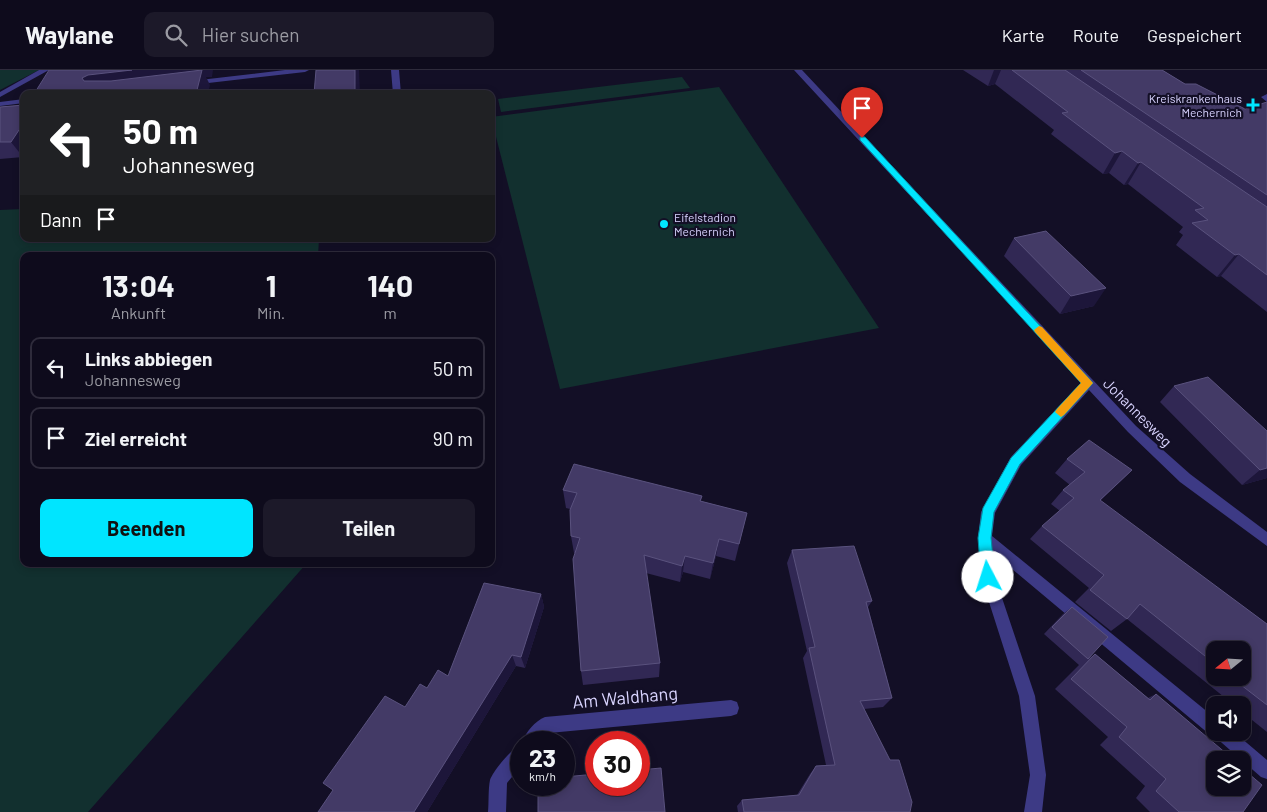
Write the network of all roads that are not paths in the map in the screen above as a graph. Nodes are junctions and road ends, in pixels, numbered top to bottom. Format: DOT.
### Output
graph roads {
  1 [pos="45,70"];
  2 [pos="304,70"];
  3 [pos="395,70"];
  4 [pos="798,70"];
  5 [pos="186,84"];
  6 [pos="397,90"];
  7 [pos="0,95"];
  8 [pos="20,102"];
  9 [pos="0,104"];
  10 [pos="1088,383"];
  11 [pos="985,538"];
  12 [pos="1267,540"];
  13 [pos="731,708"];
  14 [pos="1206,721"];
  15 [pos="540,731"];
  16 [pos="1232,741"];
  17 [pos="510,766"];
  18 [pos="1267,770"];
  19 [pos="498,812"];
  20 [pos="1033,812"];
  1 -- 7 [label="street"];
  2 -- 5 [label="street"];
  3 -- 6 [label="street"];
  4 -- 10 [label="street, Johannesweg"];
  8 -- 9 [label="street"];
  10 -- 11 [label="street"];
  10 -- 12 [label="street, Johannesweg"];
  11 -- 14 [label="street"];
  11 -- 20 [label="street"];
  13 -- 15 [label="street, Am Waldhang"];
  16 -- 18 [label="street"];
  17 -- 19 [label="street"];
}
